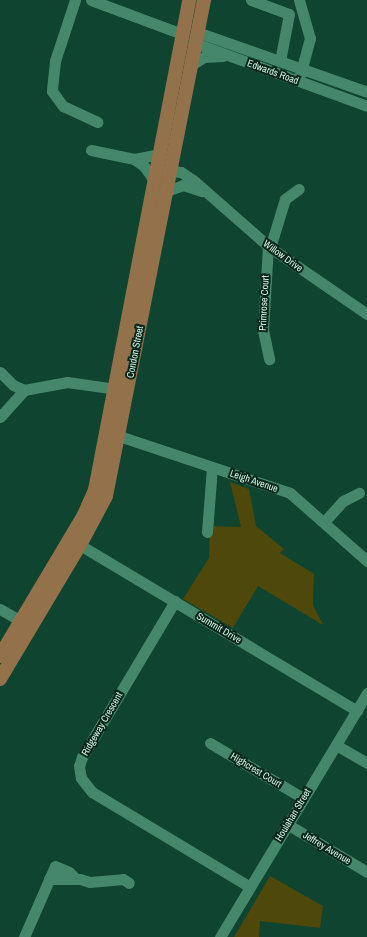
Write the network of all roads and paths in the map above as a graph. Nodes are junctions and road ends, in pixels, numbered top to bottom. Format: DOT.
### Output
graph roads {
  1 [pos="75,0"];
  2 [pos="91,0"];
  3 [pos="189,0"];
  4 [pos="204,0"];
  5 [pos="251,0"];
  6 [pos="300,0"];
  7 [pos="182,34"];
  8 [pos="196,38"];
  9 [pos="232,57"];
  10 [pos="280,61"];
  11 [pos="191,65"];
  12 [pos="302,69"];
  13 [pos="298,82"];
  14 [pos="367,92"];
  15 [pos="367,106"];
  16 [pos="97,122"];
  17 [pos="91,150"];
  18 [pos="160,154"];
  19 [pos="134,159"];
  20 [pos="170,171"];
  21 [pos="155,182"];
  22 [pos="299,189"];
  23 [pos="166,191"];
  24 [pos="204,192"];
  25 [pos="151,205"];
  26 [pos="269,247"];
  27 [pos="367,314"];
  28 [pos="270,359"];
  29 [pos="0,372"];
  30 [pos="24,390"];
  31 [pos="122,390"];
  32 [pos="0,417"];
  33 [pos="119,436"];
  34 [pos="212,466"];
  35 [pos="359,493"];
  36 [pos="324,522"];
  37 [pos="207,532"];
  38 [pos="80,545"];
  39 [pos="367,561"];
  40 [pos="174,601"];
  41 [pos="0,609"];
  42 [pos="21,621"];
  43 [pos="0,656"];
  44 [pos="0,679"];
  45 [pos="367,694"];
  46 [pos="357,711"];
  47 [pos="210,743"];
  48 [pos="336,745"];
  49 [pos="367,763"];
  50 [pos="302,798"];
  51 [pos="287,824"];
  52 [pos="367,872"];
  53 [pos="130,883"];
  54 [pos="250,887"];
  55 [pos="24,937"];
  56 [pos="220,937"];
  1 -- 16 [label="street"];
  2 -- 7 [label="street, Edwards Road"];
  3 -- 7 [label="main road, Condon Street"];
  4 -- 8 [label="main road, Condon Street"];
  5 -- 10 [label="street"];
  6 -- 12 [label="street"];
  7 -- 8 [label="main road, Edwards Road"];
  7 -- 18 [label="main road, Condon Street"];
  8 -- 9 [label="street, Edwards Road"];
  8 -- 10 [label="street, Edwards Road"];
  8 -- 11 [label="main road, Condon Street"];
  9 -- 11 [label="street"];
  9 -- 13 [label="street, Edwards Road"];
  10 -- 12 [label="street, Edwards Road"];
  11 -- 20 [label="main road, Condon Street"];
  12 -- 13 [label="street"];
  12 -- 14 [label="street, Edwards Road"];
  13 -- 15 [label="street, Edwards Road"];
  17 -- 19 [label="street"];
  18 -- 19 [label="street"];
  18 -- 21 [label="main road, Condon Street"];
  19 -- 21 [label="street"];
  20 -- 23 [label="main road, Condon Street"];
  20 -- 24 [label="street, Willow Drive"];
  20 -- 25 [label="main road"];
  21 -- 25 [label="main road, Condon Street"];
  22 -- 26 [label="street, Primrose Court"];
  23 -- 24 [label="street, Willow Drive"];
  23 -- 31 [label="main road, Condon Street"];
  24 -- 26 [label="street, Willow Drive"];
  25 -- 31 [label="main road, Condon Street"];
  26 -- 27 [label="street, Willow Drive"];
  26 -- 28 [label="street, Primrose Court"];
  29 -- 30 [label="street"];
  30 -- 31 [label="street"];
  30 -- 32 [label="street"];
  31 -- 33 [label="main road, Condon Street"];
  31 -- 42 [label="main road, Condon Street"];
  33 -- 34 [label="street, Leigh Avenue"];
  33 -- 38 [label="main road, Condon Street"];
  34 -- 36 [label="street, Leigh Avenue"];
  34 -- 37 [label="street"];
  35 -- 36 [label="street"];
  36 -- 39 [label="street, Leigh Avenue"];
  38 -- 40 [label="street, Summit Drive"];
  38 -- 44 [label="main road, Condon Street"];
  40 -- 46 [label="street, Summit Drive"];
  40 -- 54 [label="street, Ridgeway Crescent"];
  41 -- 42 [label="street"];
  42 -- 43 [label="main road, Condon Street"];
  45 -- 46 [label="street, Houlahan Street"];
  46 -- 48 [label="street, Houlahan Street"];
  47 -- 50 [label="street, Highcrest Court"];
  48 -- 49 [label="street"];
  48 -- 50 [label="street, Houlahan Street"];
  50 -- 51 [label="street, Houlahan Street"];
  51 -- 52 [label="street, Jeffrey Avenue"];
  51 -- 54 [label="street, Houlahan Street"];
  53 -- 55 [label="street"];
  54 -- 56 [label="street, Houlahan Street"];
}
